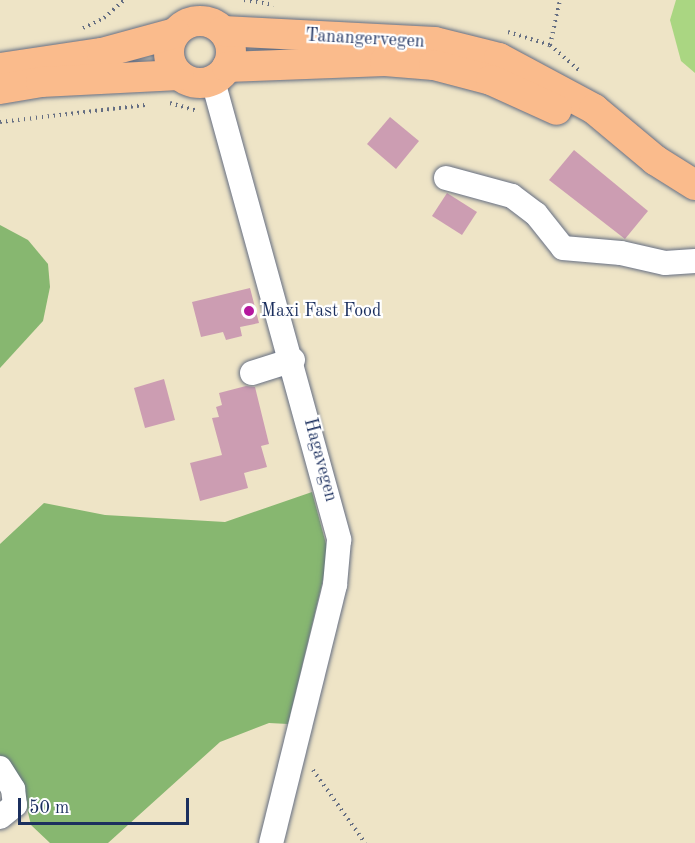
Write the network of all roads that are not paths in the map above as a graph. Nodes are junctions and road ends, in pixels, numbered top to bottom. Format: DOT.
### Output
graph roads {
  1 [pos="214,19"];
  2 [pos="180,20"];
  3 [pos="0,68"];
  4 [pos="220,74"];
  5 [pos="179,75"];
  6 [pos="0,88"];
  7 [pos="655,160"];
  8 [pos="446,178"];
  9 [pos="695,185"];
  10 [pos="695,261"];
  11 [pos="293,360"];
  12 [pos="252,374"];
  13 [pos="0,768"];
  14 [pos="0,817"];
  15 [pos="271,843"];
  1 -- 2 [label="main road"];
  1 -- 4 [label="main road"];
  1 -- 7 [label="main road, Tanangervegen"];
  2 -- 3 [label="main road"];
  2 -- 5 [label="main road"];
  4 -- 5 [label="main road"];
  4 -- 7 [label="main road, Tanangervegen"];
  4 -- 11 [label="street, Hagavegen"];
  5 -- 6 [label="main road"];
  7 -- 9 [label="main road, Tanangervegen"];
  8 -- 10 [label="street"];
  11 -- 12 [label="street"];
  11 -- 15 [label="street, Hagavegen"];
  13 -- 14 [label="street"];
}
